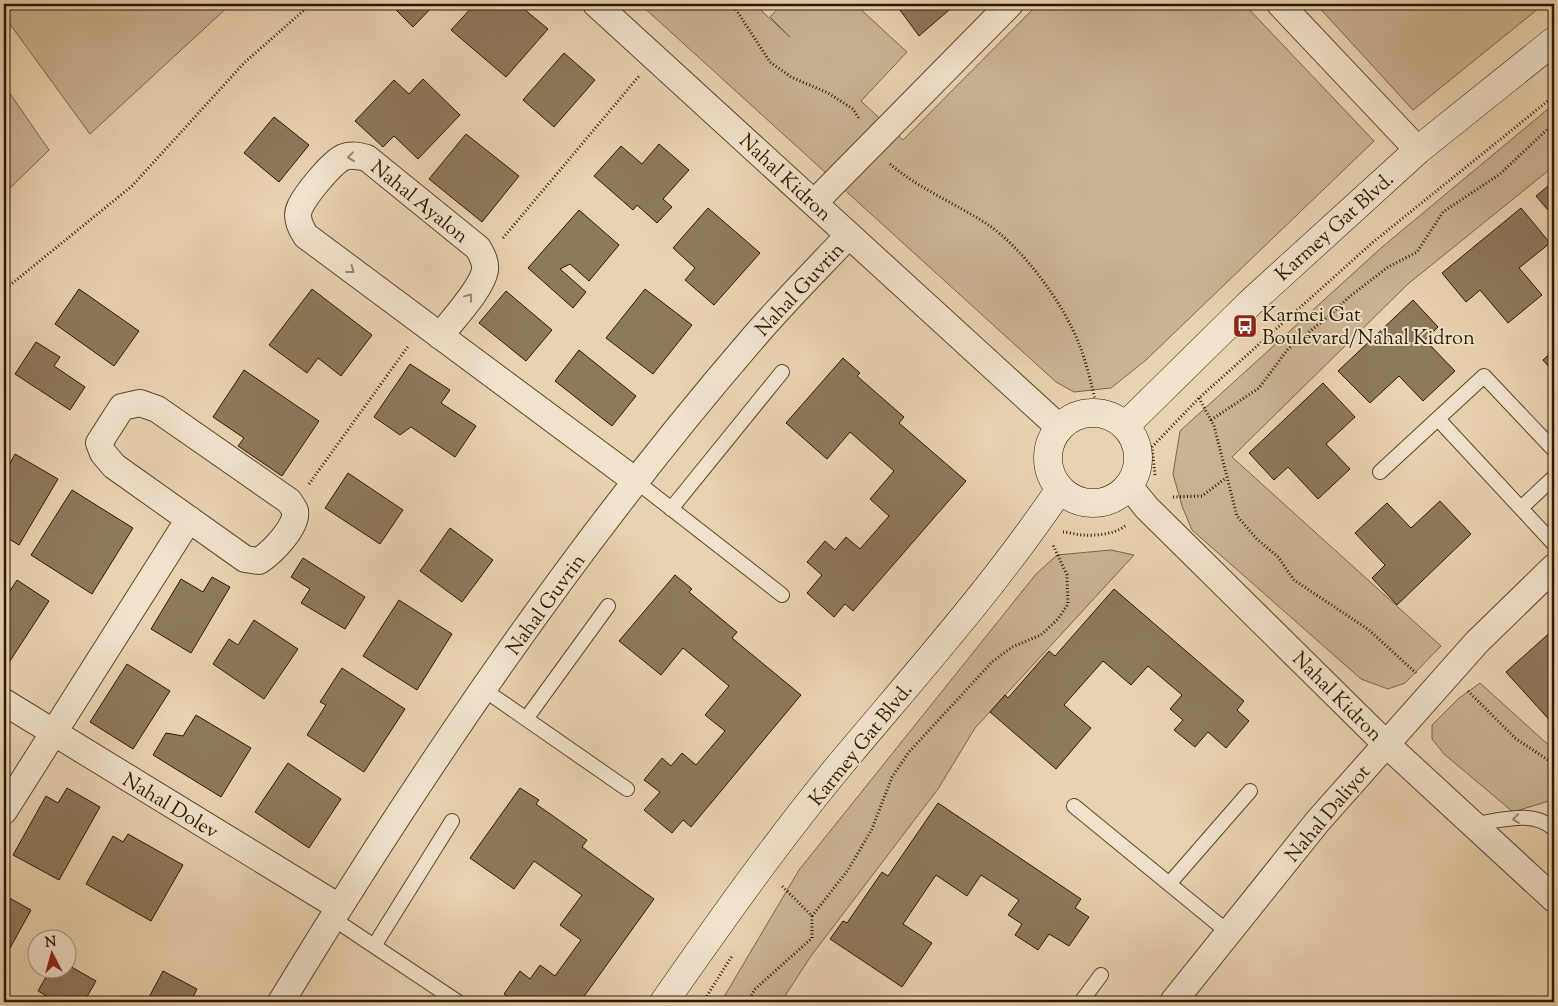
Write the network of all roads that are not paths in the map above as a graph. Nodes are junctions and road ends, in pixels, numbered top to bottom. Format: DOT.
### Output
graph roads {
  1 [pos="1010,4"];
  2 [pos="1280,4"];
  3 [pos="598,5"];
  4 [pos="1554,41"];
  5 [pos="1418,150"];
  6 [pos="814,203"];
  7 [pos="849,235"];
  8 [pos="432,330"];
  9 [pos="782,372"];
  10 [pos="1438,418"];
  11 [pos="1125,426"];
  12 [pos="1060,428"];
  13 [pos="1554,450"];
  14 [pos="1380,472"];
  15 [pos="1554,477"];
  16 [pos="637,482"];
  17 [pos="1128,486"];
  18 [pos="1060,489"];
  19 [pos="1521,508"];
  20 [pos="671,509"];
  21 [pos="189,519"];
  22 [pos="1554,544"];
  23 [pos="1554,567"];
  24 [pos="782,596"];
  25 [pos="608,606"];
  26 [pos="483,689"];
  27 [pos="4,702"];
  28 [pos="526,719"];
  29 [pos="53,732"];
  30 [pos="1386,744"];
  31 [pos="627,789"];
  32 [pos="1250,791"];
  33 [pos="1074,806"];
  34 [pos="4,811"];
  35 [pos="452,821"];
  36 [pos="1474,824"];
  37 [pos="1554,829"];
  38 [pos="1169,884"];
  39 [pos="1554,898"];
  40 [pos="336,913"];
  41 [pos="1228,933"];
  42 [pos="374,946"];
  43 [pos="1101,975"];
  44 [pos="281,1002"];
  45 [pos="458,1002"];
  46 [pos="664,1002"];
  47 [pos="1081,1002"];
  48 [pos="1173,1002"];
  1 -- 6 [label="street"];
  2 -- 5 [label="street"];
  3 -- 6 [label="street, Nahal Kidron"];
  4 -- 5 [label="street, Karmey Gat Blvd."];
  5 -- 11 [label="street, Karmey Gat Blvd."];
  6 -- 7 [label="street, Nahal Kidron"];
  7 -- 12 [label="street, Nahal Kidron"];
  7 -- 16 [label="street, Nahal Guvrin"];
  8 -- 8 [label="street, Nahal Ayalon, one-way"];
  8 -- 16 [label="street"];
  9 -- 20 [label="lane"];
  10 -- 13 [label="lane"];
  10 -- 14 [label="lane"];
  10 -- 19 [label="lane"];
  11 -- 12 [label="street"];
  11 -- 17 [label="street"];
  12 -- 18 [label="street"];
  15 -- 19 [label="lane"];
  16 -- 20 [label="lane"];
  16 -- 26 [label="street, Nahal Guvrin"];
  17 -- 18 [label="street"];
  17 -- 30 [label="street, Nahal Kidron"];
  18 -- 46 [label="street, Karmey Gat Blvd."];
  19 -- 22 [label="lane"];
  20 -- 24 [label="lane"];
  21 -- 21 [label="street"];
  21 -- 29 [label="street"];
  23 -- 30 [label="street, Nahal Daliyot"];
  25 -- 28 [label="lane"];
  26 -- 28 [label="lane"];
  26 -- 40 [label="street, Nahal Guvrin"];
  27 -- 29 [label="street, Nahal Dolev"];
  28 -- 31 [label="lane"];
  29 -- 34 [label="street"];
  29 -- 40 [label="street, Nahal Dolev"];
  30 -- 36 [label="street, Nahal Kidron"];
  30 -- 41 [label="street, Nahal Daliyot"];
  32 -- 38 [label="lane"];
  33 -- 38 [label="lane"];
  35 -- 42 [label="lane"];
  37 -- 36 [label="lane, one-way"];
  36 -- 39 [label="street, Nahal Kidron"];
  38 -- 41 [label="lane"];
  40 -- 42 [label="lane"];
  40 -- 44 [label="street, Nahal Guvrin"];
  41 -- 48 [label="street, Nahal Daliyot"];
  42 -- 45 [label="lane"];
  43 -- 47 [label="lane"];
}
